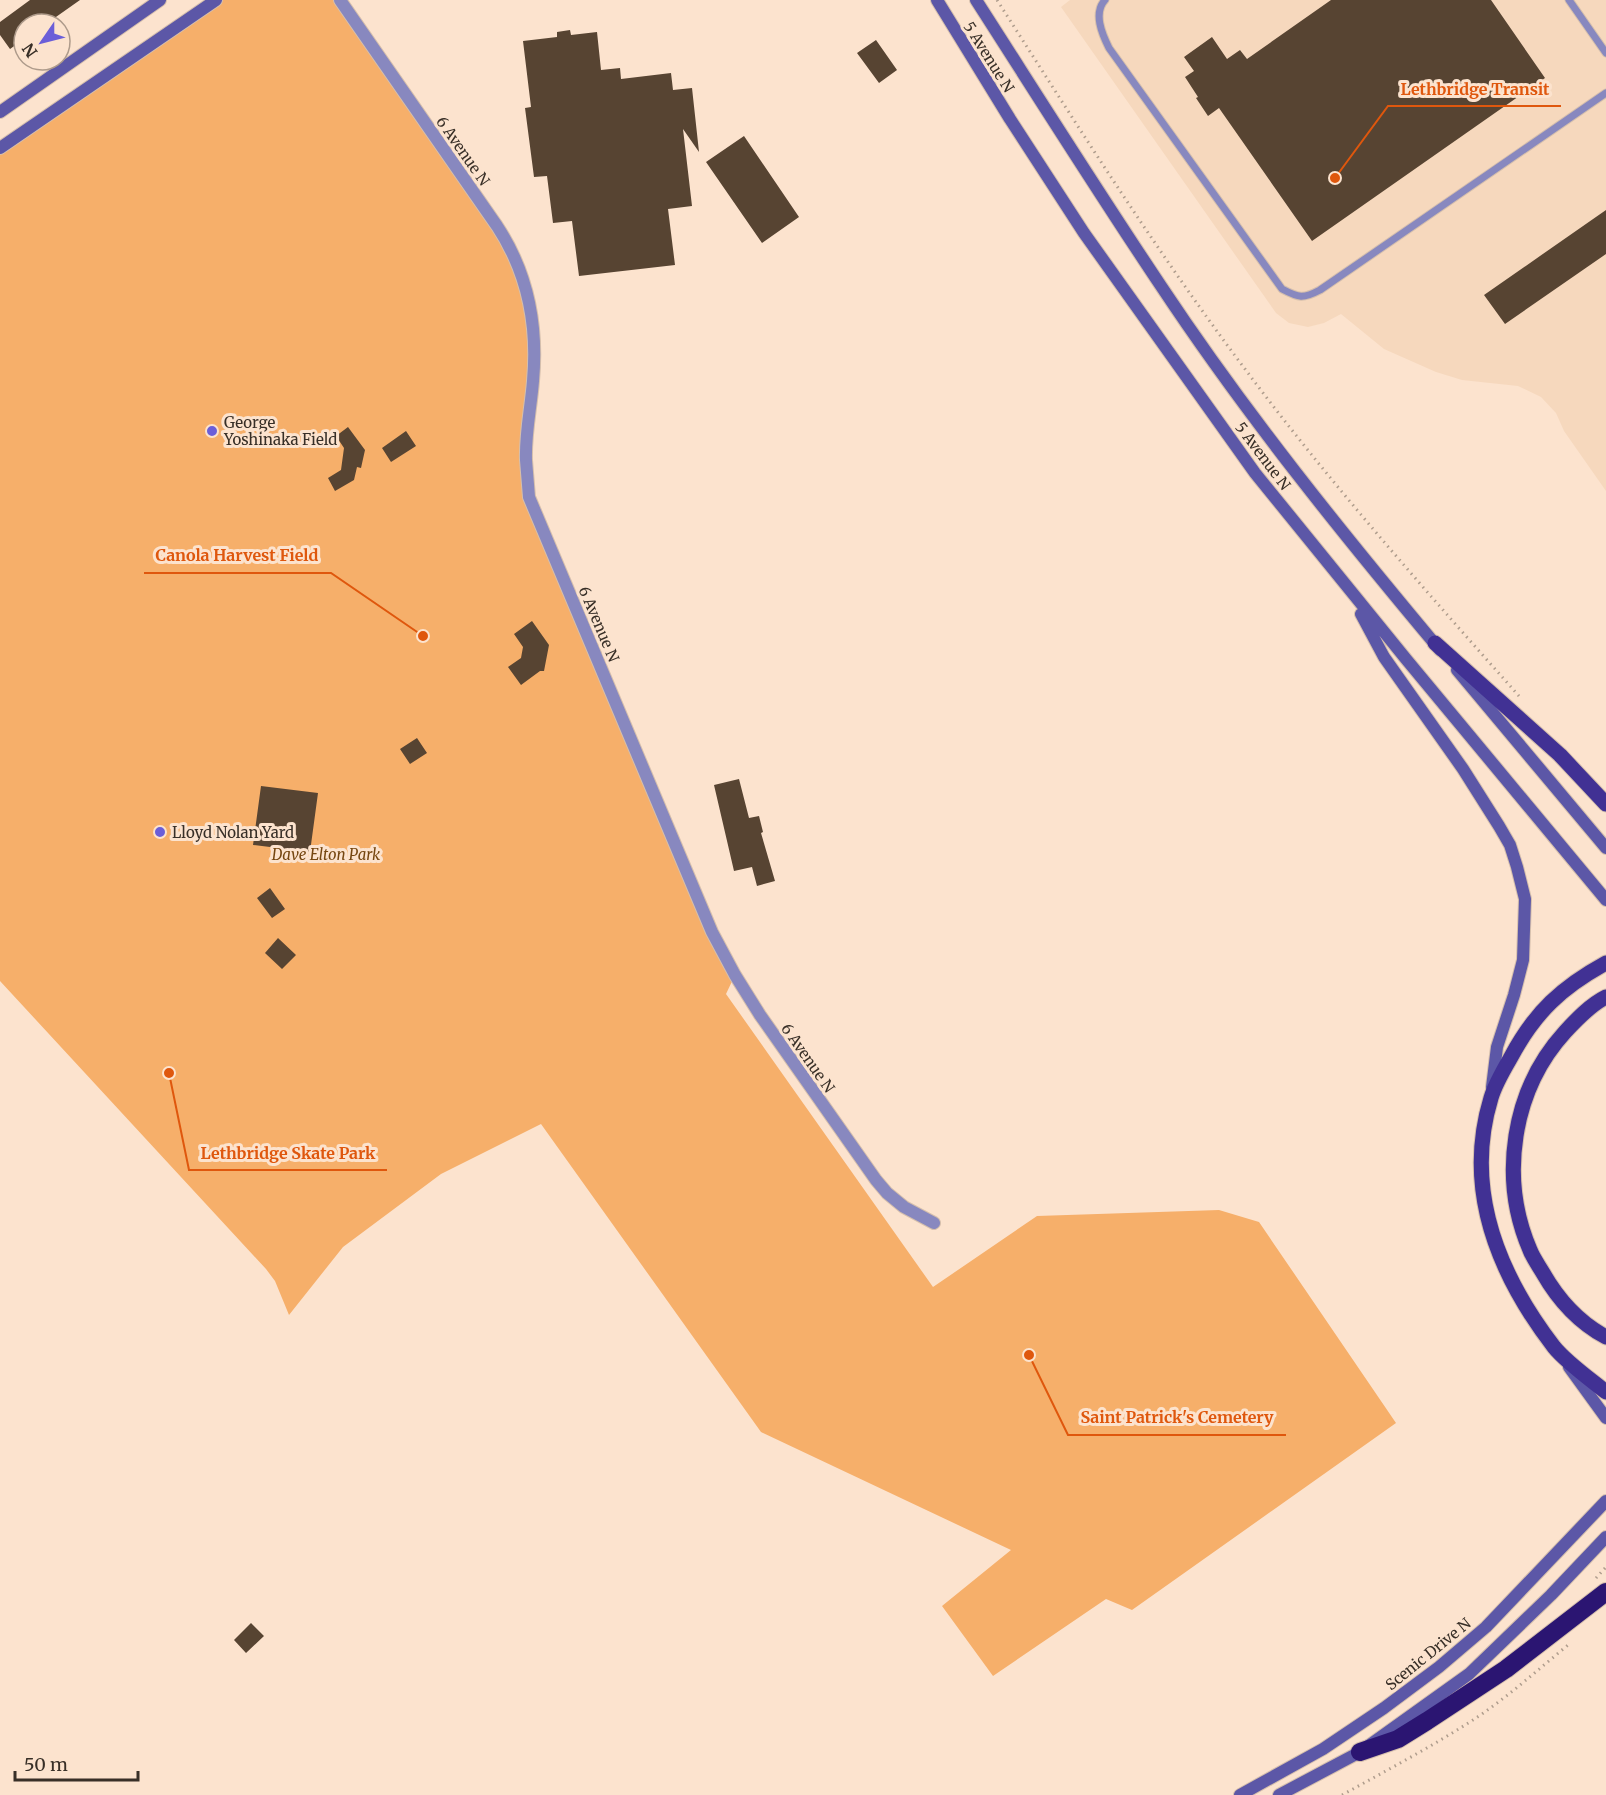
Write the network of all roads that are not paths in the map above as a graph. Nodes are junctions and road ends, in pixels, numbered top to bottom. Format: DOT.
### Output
graph roads {
  1 [pos="159,0"];
  2 [pos="216,0"];
  3 [pos="340,0"];
  4 [pos="937,0"];
  5 [pos="976,0"];
  6 [pos="1105,0"];
  7 [pos="1569,0"];
  8 [pos="1606,53"];
  9 [pos="1606,93"];
  10 [pos="0,111"];
  11 [pos="0,148"];
  12 [pos="1348,589"];
  13 [pos="1435,643"];
  14 [pos="1606,804"];
  15 [pos="1606,848"];
  16 [pos="1606,900"];
  17 [pos="1606,963"];
  18 [pos="1606,997"];
  19 [pos="1491,1096"];
  20 [pos="934,1224"];
  21 [pos="1606,1337"];
  22 [pos="1556,1349"];
  23 [pos="1606,1392"];
  24 [pos="1606,1418"];
  25 [pos="1606,1502"];
  26 [pos="1606,1537"];
  27 [pos="1606,1592"];
  28 [pos="1360,1752"];
  29 [pos="1240,1795"];
  30 [pos="1279,1795"];
  1 -- 10 [label="main road"];
  2 -- 11 [label="main road"];
  3 -- 20 [label="street, 6 Avenue N"];
  4 -- 12 [label="main road, 5 Avenue N"];
  5 -- 13 [label="main road, 5 Avenue N"];
  6 -- 9 [label="lane"];
  7 -- 8 [label="lane"];
  12 -- 16 [label="main road, 5 Avenue N"];
  12 -- 19 [label="main road"];
  13 -- 14 [label="main road"];
  13 -- 15 [label="main road, 5 Avenue N"];
  17 -- 19 [label="main road"];
  18 -- 21 [label="main road"];
  19 -- 22 [label="main road"];
  22 -- 23 [label="main road"];
  22 -- 24 [label="main road"];
  25 -- 29 [label="main road, Scenic Drive N"];
  26 -- 28 [label="main road"];
  27 -- 28 [label="highway"];
  28 -- 30 [label="main road"];
}
